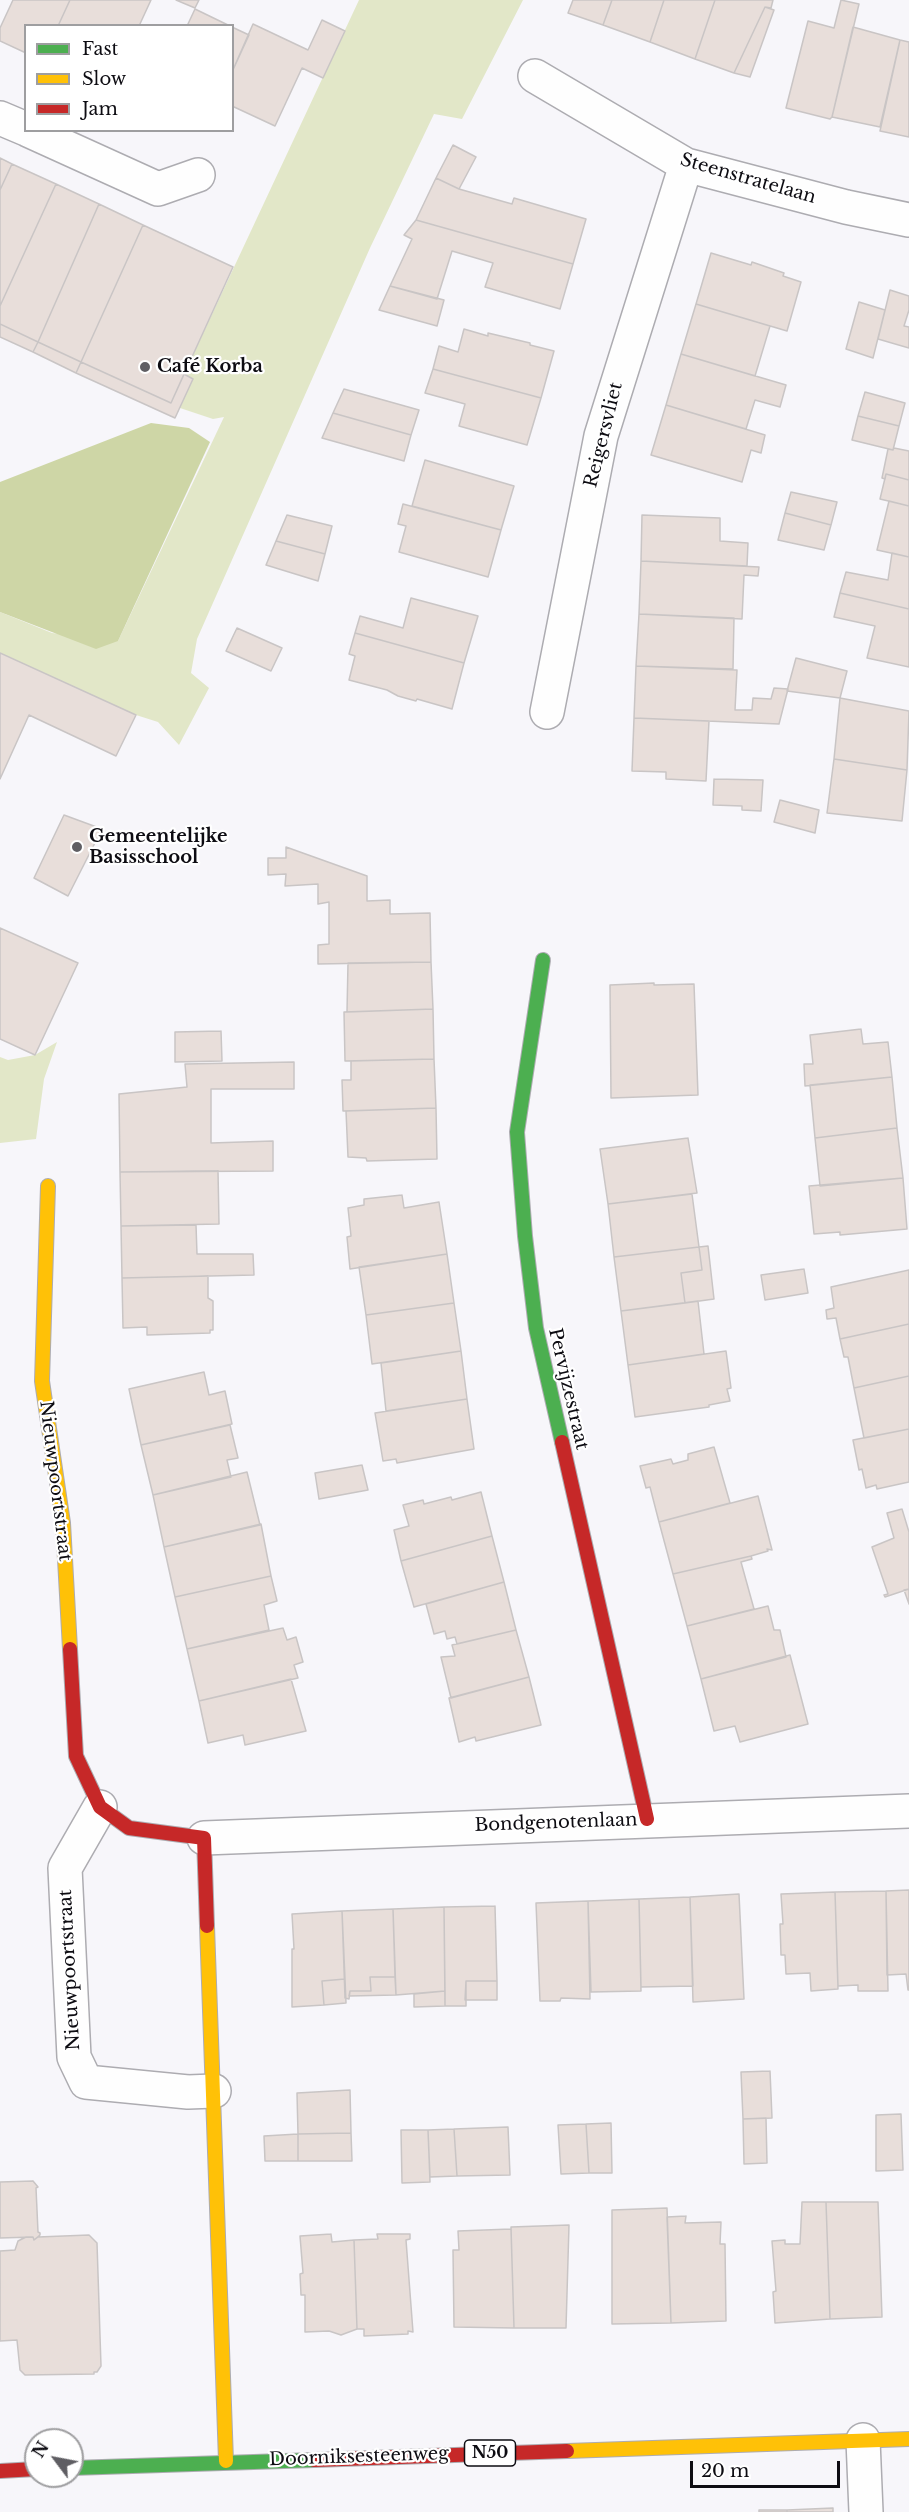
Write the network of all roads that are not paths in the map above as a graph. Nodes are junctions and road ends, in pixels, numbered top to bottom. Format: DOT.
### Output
graph roads {
  1 [pos="535,76"];
  2 [pos="0,118"];
  3 [pos="24,129"];
  4 [pos="31,132"];
  5 [pos="686,165"];
  6 [pos="198,175"];
  7 [pos="909,220"];
  8 [pos="547,712"];
  9 [pos="543,960"];
  10 [pos="48,1186"];
  11 [pos="100,1807"];
  12 [pos="909,1810"];
  13 [pos="647,1819"];
  14 [pos="204,1838"];
  15 [pos="214,2091"];
  16 [pos="909,2439"];
  17 [pos="863,2440"];
  18 [pos="226,2461"];
  19 [pos="84,2467"];
  20 [pos="24,2469"];
  21 [pos="0,2470"];
  22 [pos="866,2512"];
  1 -- 5 [label="street, Steenstratelaan"];
  2 -- 3 [label="street"];
  4 -- 6 [label="street"];
  5 -- 7 [label="street, Steenstratelaan"];
  5 -- 8 [label="street, Reigersvliet"];
  9 -- 13 [label="street, Pervijzestraat"];
  10 -- 11 [label="street, Nieuwpoortstraat"];
  11 -- 14 [label="street, Nieuwpoortstraat"];
  11 -- 15 [label="street, Nieuwpoortstraat"];
  12 -- 13 [label="street, Bondgenotenlaan"];
  13 -- 14 [label="street, Bondgenotenlaan"];
  14 -- 15 [label="street"];
  15 -- 18 [label="street"];
  16 -- 17 [label="street, Doorniksesteenweg / N50"];
  17 -- 18 [label="street, Doorniksesteenweg / N50"];
  17 -- 22 [label="street"];
  18 -- 19 [label="street, Doorniksesteenweg / N50"];
  20 -- 21 [label="street"];
}
